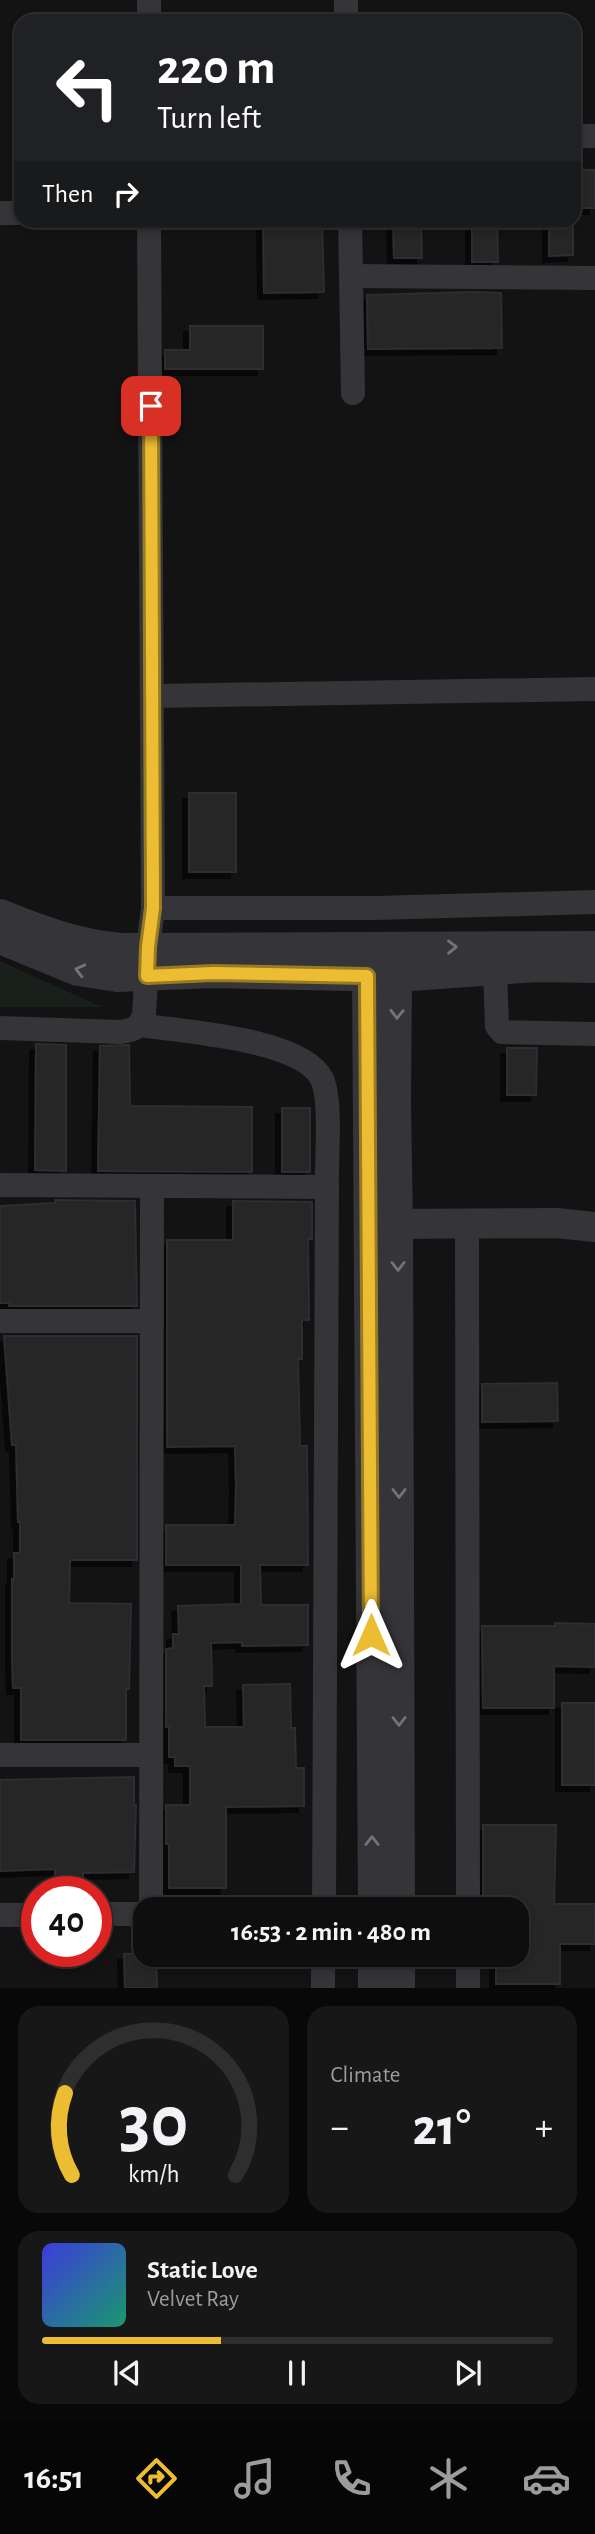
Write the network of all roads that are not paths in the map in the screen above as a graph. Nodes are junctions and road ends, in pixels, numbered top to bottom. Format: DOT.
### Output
graph roads {
  1 [pos="149,228"];
  2 [pos="350,228"];
  3 [pos="351,276"];
  4 [pos="595,278"];
  5 [pos="353,393"];
  6 [pos="595,689"];
  7 [pos="153,696"];
  8 [pos="595,902"];
  9 [pos="153,908"];
  10 [pos="0,914"];
  11 [pos="0,939"];
  12 [pos="595,946"];
  13 [pos="384,948"];
  14 [pos="148,962"];
  15 [pos="595,968"];
  16 [pos="495,970"];
  17 [pos="367,976"];
  18 [pos="397,977"];
  19 [pos="140,1025"];
  20 [pos="0,1028"];
  21 [pos="595,1034"];
  22 [pos="0,1185"];
  23 [pos="152,1187"];
  24 [pos="327,1187"];
  25 [pos="368,1224"];
  26 [pos="467,1224"];
  27 [pos="398,1225"];
  28 [pos="595,1227"];
  29 [pos="0,1321"];
  30 [pos="152,1321"];
  31 [pos="0,1732"];
  32 [pos="0,1755"];
  33 [pos="151,1755"];
  34 [pos="151,1897"];
  35 [pos="324,1897"];
  36 [pos="373,1897"];
  37 [pos="400,1897"];
  38 [pos="468,1897"];
  39 [pos="112,1914"];
  40 [pos="133,1914"];
  41 [pos="0,1915"];
  42 [pos="21,1915"];
  43 [pos="323,1967"];
  44 [pos="373,1967"];
  45 [pos="400,1967"];
  46 [pos="468,1967"];
  47 [pos="323,1988"];
  48 [pos="373,1988"];
  49 [pos="400,1988"];
  50 [pos="468,1988"];
  1 -- 7 [label="street"];
  2 -- 3 [label="street"];
  3 -- 4 [label="street"];
  3 -- 5 [label="street"];
  6 -- 7 [label="street"];
  7 -- 9 [label="street"];
  8 -- 9 [label="street"];
  9 -- 14 [label="street"];
  10 -- 14 [label="street"];
  14 -- 11 [label="street, one-way"];
  13 -- 12 [label="street, one-way"];
  13 -- 14 [label="street"];
  13 -- 17 [label="street"];
  13 -- 18 [label="street"];
  14 -- 17 [label="street"];
  14 -- 19 [label="street"];
  15 -- 16 [label="street"];
  16 -- 18 [label="street"];
  16 -- 21 [label="street"];
  17 -- 18 [label="street"];
  17 -- 25 [label="street"];
  18 -- 27 [label="street, one-way"];
  19 -- 20 [label="street"];
  19 -- 24 [label="street"];
  22 -- 23 [label="street"];
  23 -- 24 [label="street"];
  23 -- 30 [label="street"];
  24 -- 35 [label="street"];
  25 -- 27 [label="street"];
  36 -- 25 [label="street, one-way"];
  26 -- 27 [label="street"];
  26 -- 28 [label="street"];
  26 -- 38 [label="street"];
  27 -- 37 [label="street, one-way"];
  29 -- 30 [label="street"];
  30 -- 33 [label="street"];
  31 -- 32 [label="street"];
  32 -- 33 [label="street"];
  33 -- 34 [label="street"];
  39 -- 40 [label="street"];
  41 -- 42 [label="street"];
  43 -- 47 [label="street"];
  44 -- 48 [label="street"];
  45 -- 49 [label="street"];
  46 -- 50 [label="street"];
}
